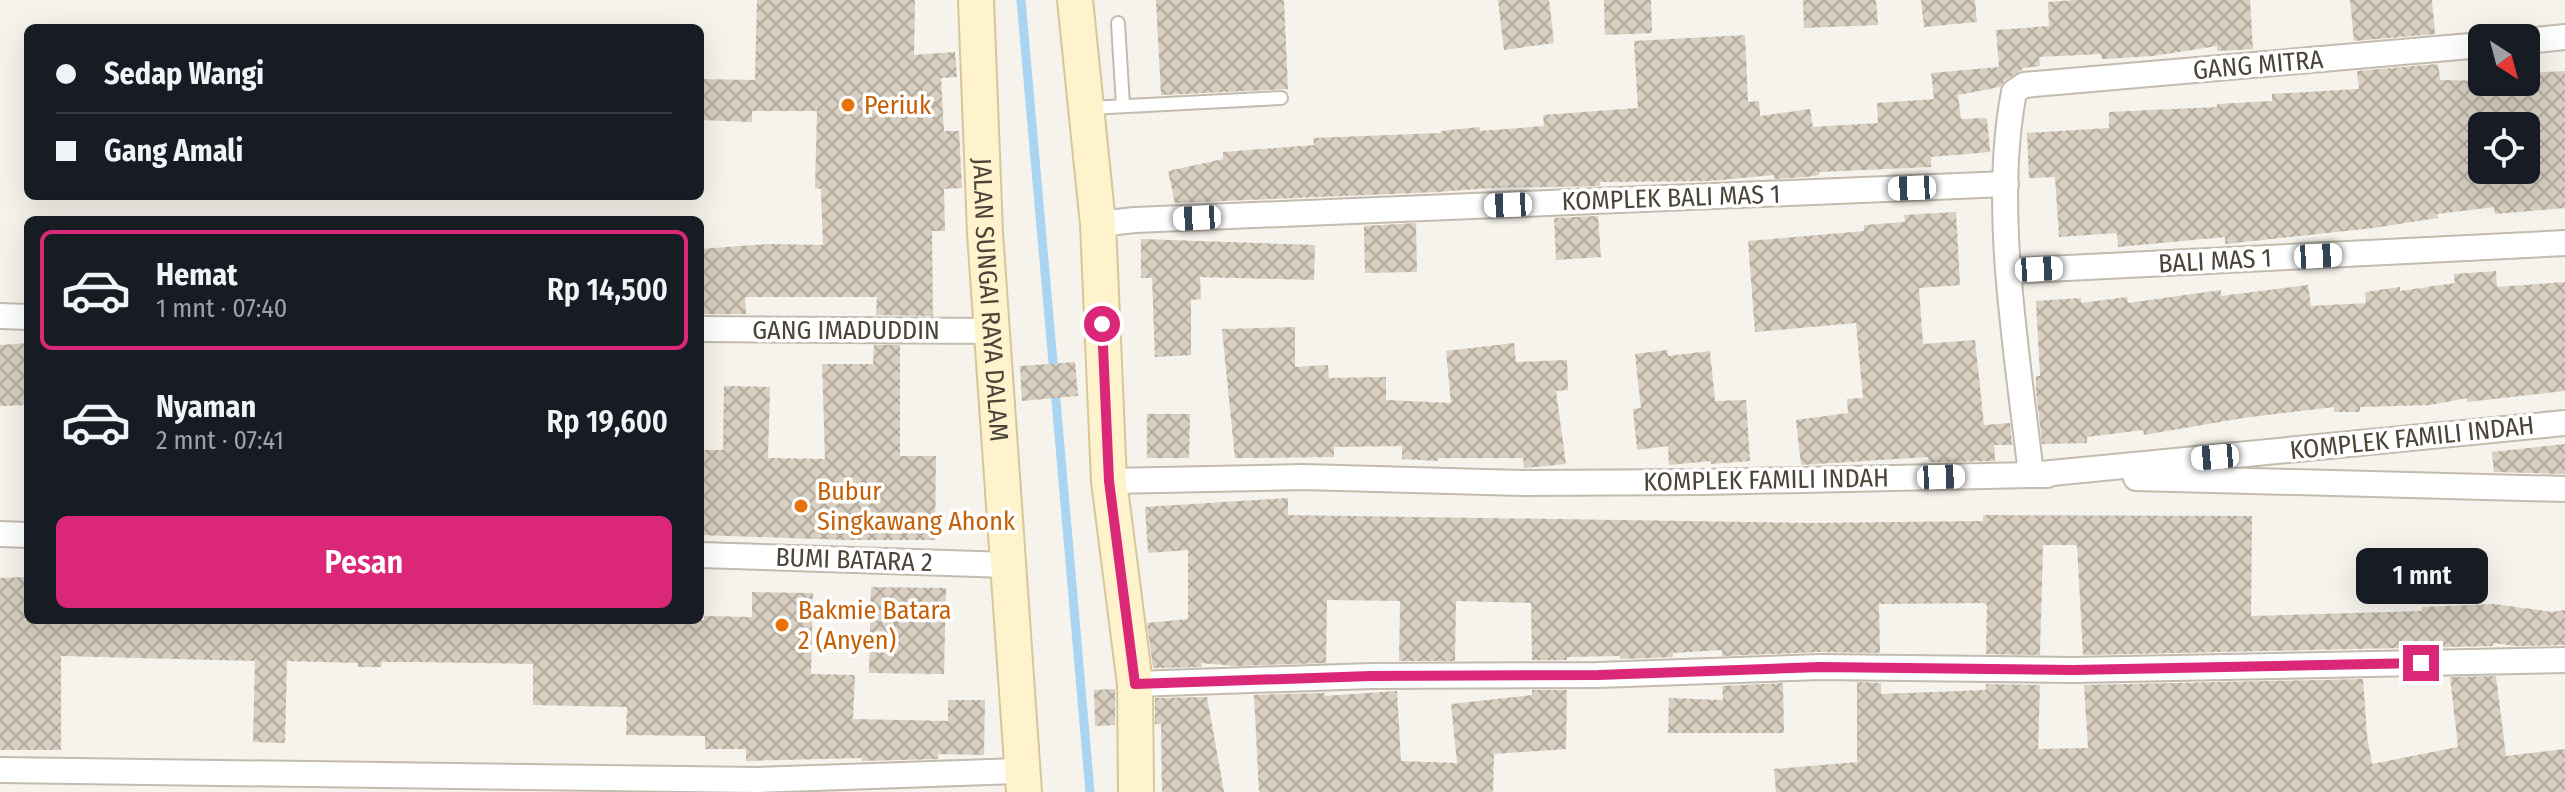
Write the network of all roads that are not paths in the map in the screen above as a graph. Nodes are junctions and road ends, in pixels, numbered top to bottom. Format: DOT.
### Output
graph roads {
  1 [pos="976,0"];
  2 [pos="1083,11"];
  3 [pos="1118,23"];
  4 [pos="2565,37"];
  5 [pos="2540,40"];
  6 [pos="2468,46"];
  7 [pos="1281,98"];
  8 [pos="1123,106"];
  9 [pos="1090,108"];
  10 [pos="2006,184"];
  11 [pos="1098,224"];
  12 [pos="2565,243"];
  13 [pos="2008,271"];
  14 [pos="0,316"];
  15 [pos="24,317"];
  16 [pos="704,329"];
  17 [pos="992,331"];
  18 [pos="2565,423"];
  19 [pos="2031,475"];
  20 [pos="1109,481"];
  21 [pos="2565,489"];
  22 [pos="0,534"];
  23 [pos="24,535"];
  24 [pos="704,555"];
  25 [pos="1008,565"];
  26 [pos="2565,660"];
  27 [pos="1135,684"];
  28 [pos="0,770"];
  29 [pos="1022,781"];
  30 [pos="759,786"];
  31 [pos="1136,792"];
  1 -- 17 [label="street, JALAN SUNGAI RAYA DALAM"];
  2 -- 9 [label="street"];
  3 -- 8 [label="lane"];
  4 -- 5 [label="street"];
  6 -- 10 [label="street, GANG MITRA"];
  7 -- 8 [label="lane"];
  8 -- 9 [label="lane"];
  9 -- 11 [label="street"];
  10 -- 11 [label="street, KOMPLEK BALI MAS 1"];
  10 -- 13 [label="street"];
  11 -- 20 [label="street"];
  12 -- 13 [label="street, BALI MAS 1"];
  13 -- 19 [label="street"];
  14 -- 15 [label="street"];
  16 -- 17 [label="street, GANG IMADUDDIN"];
  17 -- 25 [label="street, JALAN SUNGAI RAYA DALAM"];
  18 -- 19 [label="street, KOMPLEK FAMILI INDAH"];
  19 -- 20 [label="street, KOMPLEK FAMILI INDAH"];
  19 -- 21 [label="street"];
  20 -- 27 [label="street"];
  22 -- 23 [label="street"];
  24 -- 25 [label="street, BUMI BATARA 2"];
  25 -- 29 [label="street, JALAN SUNGAI RAYA DALAM"];
  26 -- 27 [label="street"];
  27 -- 31 [label="street"];
  28 -- 30 [label="street"];
  29 -- 30 [label="street"];
}
